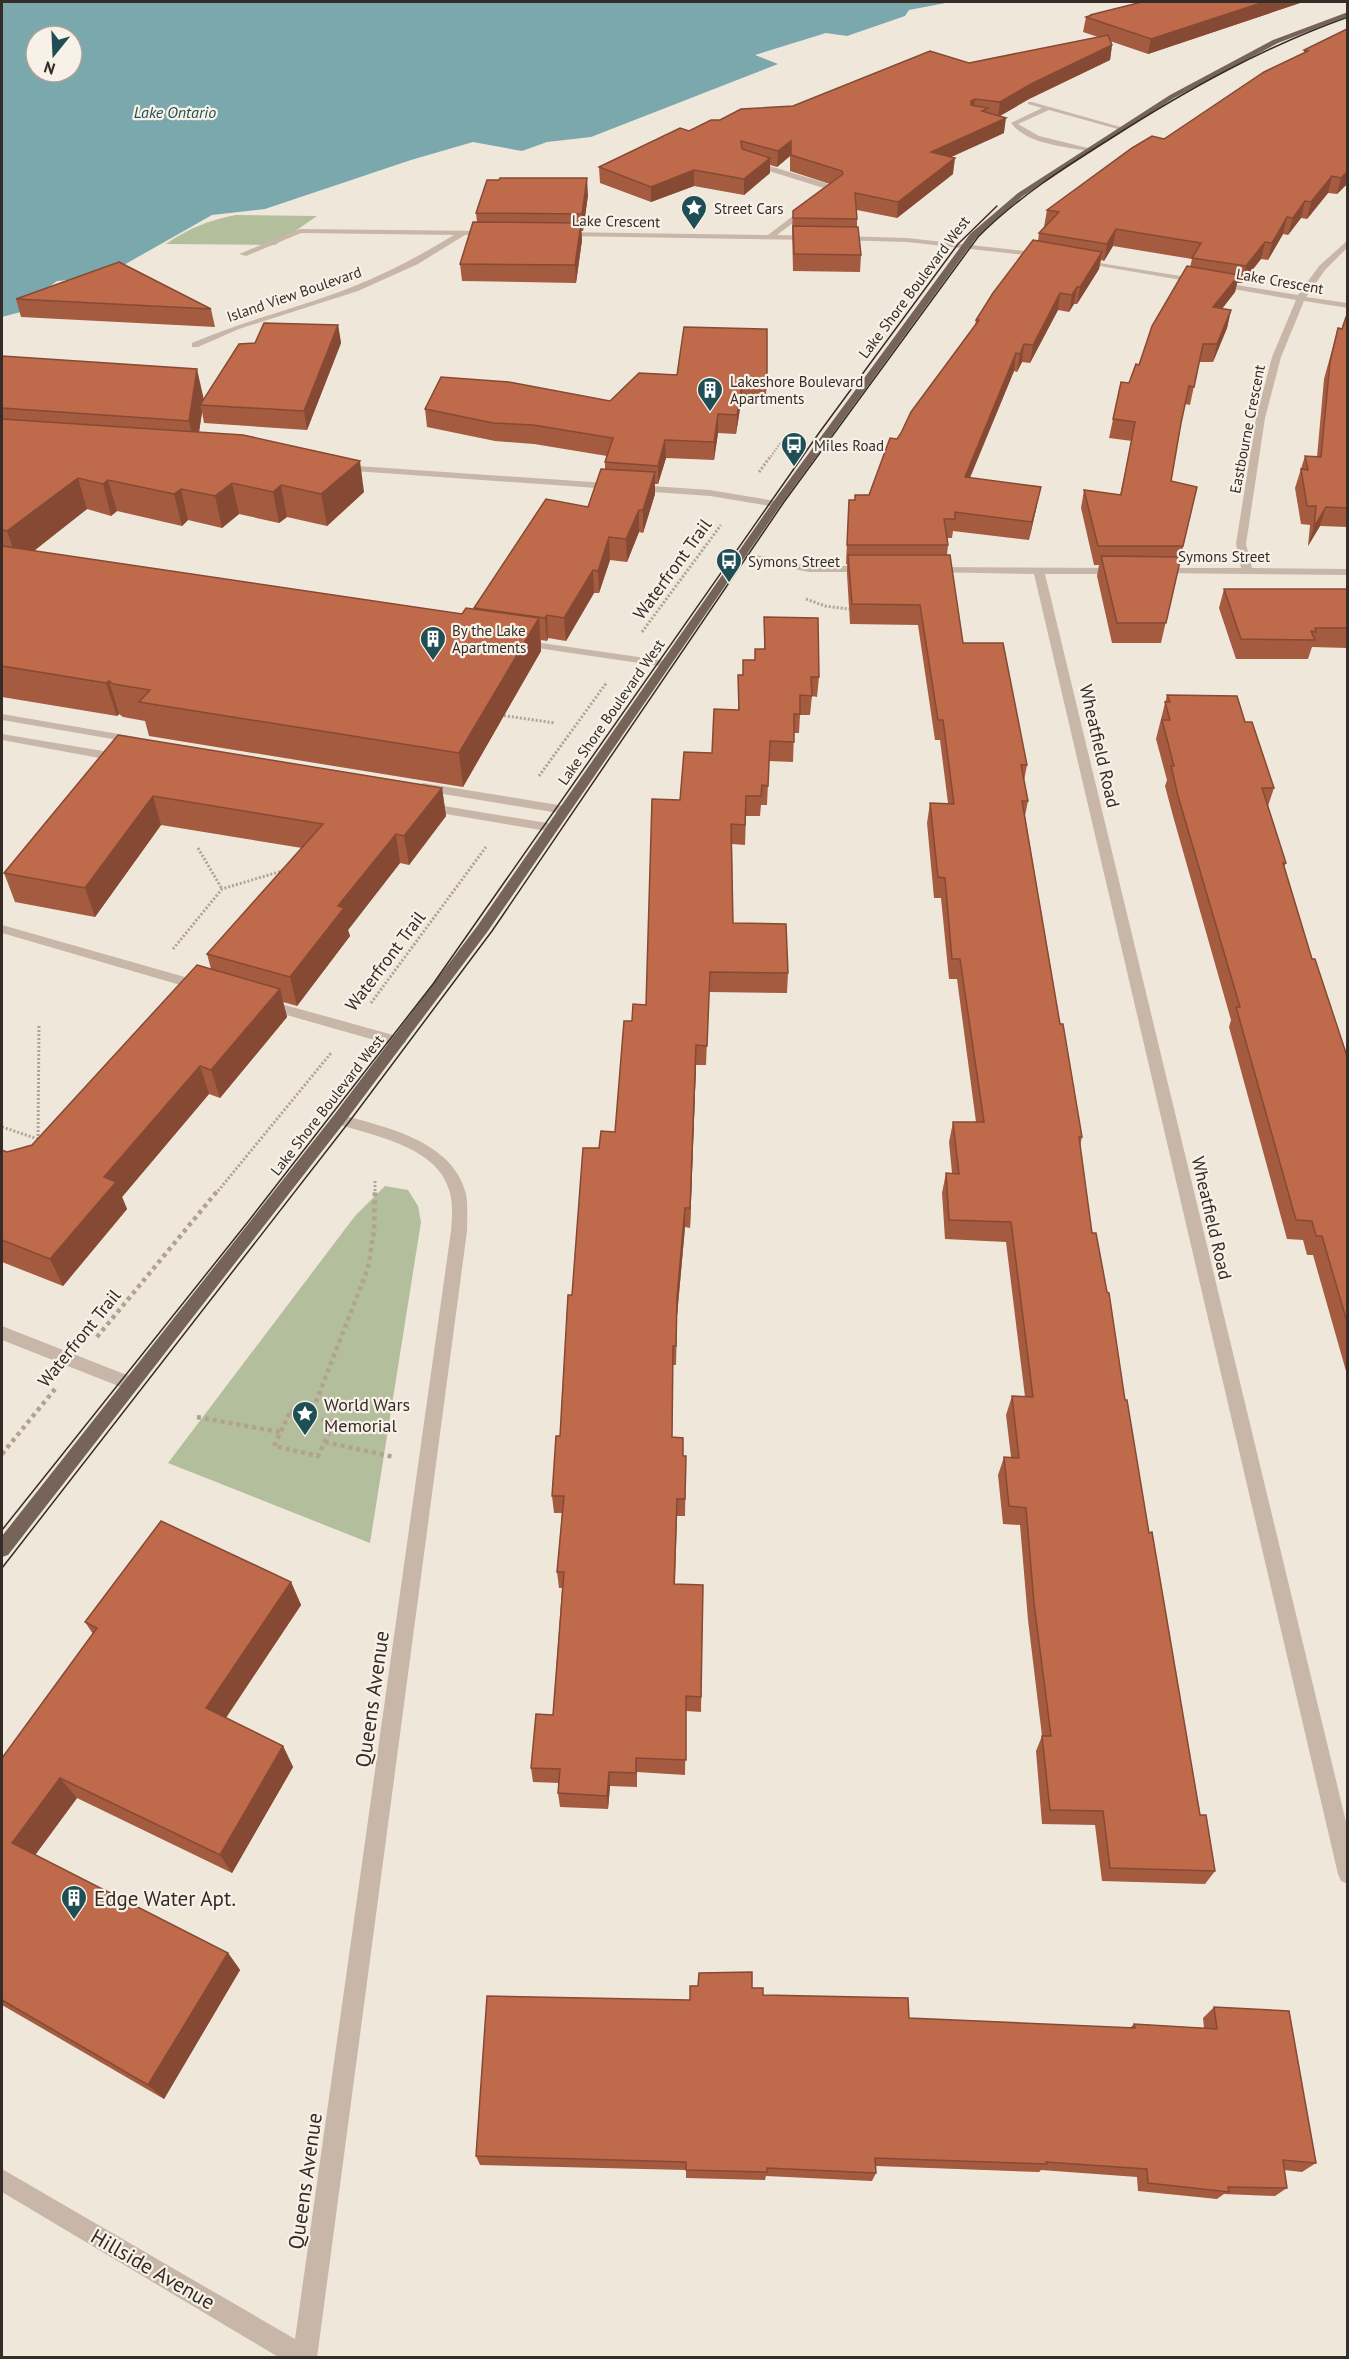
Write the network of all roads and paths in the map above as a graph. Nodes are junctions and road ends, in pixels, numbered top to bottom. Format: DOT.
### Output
graph roads {
  1 [pos="1347,14"];
  2 [pos="1030,103"];
  3 [pos="1048,108"];
  4 [pos="1004,122"];
  5 [pos="1014,123"];
  6 [pos="1121,128"];
  7 [pos="1088,149"];
  8 [pos="745,160"];
  9 [pos="464,233"];
  10 [pos="499,233"];
  11 [pos="546,234"];
  12 [pos="770,237"];
  13 [pos="824,238"];
  14 [pos="835,238"];
  15 [pos="1347,242"];
  16 [pos="965,245"];
  17 [pos="243,254"];
  18 [pos="1055,257"];
  19 [pos="1066,259"];
  20 [pos="1301,298"];
  21 [pos="1347,306"];
  22 [pos="195,345"];
  23 [pos="765,464"];
  24 [pos="332,467"];
  25 [pos="741,498"];
  26 [pos="776,504"];
  27 [pos="741,555"];
  28 [pos="878,569"];
  29 [pos="924,570"];
  30 [pos="1039,571"];
  31 [pos="1246,571"];
  32 [pos="1347,572"];
  33 [pos="512,641"];
  34 [pos="624,658"];
  35 [pos="666,664"];
  36 [pos="496,714"];
  37 [pos="2,717"];
  38 [pos="555,723"];
  39 [pos="2,737"];
  40 [pos="152,742"];
  41 [pos="136,760"];
  42 [pos="407,784"];
  43 [pos="519,803"];
  44 [pos="417,805"];
  45 [pos="565,810"];
  46 [pos="506,819"];
  47 [pos="553,828"];
  48 [pos="198,848"];
  49 [pos="286,869"];
  50 [pos="222,889"];
  51 [pos="2,929"];
  52 [pos="153,972"];
  53 [pos="209,988"];
  54 [pos="254,1001"];
  55 [pos="39,1025"];
  56 [pos="351,1028"];
  57 [pos="399,1042"];
  58 [pos="339,1119"];
  59 [pos="2,1127"];
  60 [pos="47,1131"];
  61 [pos="38,1139"];
  62 [pos="37,1148"];
  63 [pos="375,1181"];
  64 [pos="2,1333"];
  65 [pos="77,1361"];
  66 [pos="132,1384"];
  67 [pos="197,1417"];
  68 [pos="310,1417"];
  69 [pos="280,1432"];
  70 [pos="325,1442"];
  71 [pos="2,1454"];
  72 [pos="427,1464"];
  73 [pos="2,1549"];
  74 [pos="1347,1874"];
  75 [pos="2,2180"];
  76 [pos="305,2358"];
  1 -- 6 [label="main road, Lake Shore Boulevard West"];
  2 -- 3 [label="street"];
  3 -- 5 [label="street"];
  3 -- 6 [label="street"];
  4 -- 5 [label="street"];
  5 -- 7 [label="street"];
  6 -- 7 [label="main road, Lake Shore Boulevard West"];
  7 -- 16 [label="main road, Lake Shore Boulevard West"];
  8 -- 12 [label="street"];
  9 -- 10 [label="street"];
  9 -- 17 [label="street"];
  9 -- 22 [label="street, Island View Boulevard"];
  11 -- 12 [label="street, Lake Crescent"];
  12 -- 13 [label="street, Lake Crescent"];
  14 -- 16 [label="street"];
  15 -- 20 [label="street, Eastbourne Crescent"];
  16 -- 18 [label="street"];
  16 -- 26 [label="main road, Lake Shore Boulevard West"];
  19 -- 20 [label="street, Lake Crescent"];
  20 -- 21 [label="street, Lake Crescent"];
  20 -- 31 [label="street, Eastbourne Crescent"];
  23 -- 25 [label="path, Waterfront Trail"];
  24 -- 25 [label="street"];
  25 -- 26 [label="street"];
  25 -- 34 [label="path, Waterfront Trail"];
  26 -- 27 [label="main road, Lake Shore Boulevard West"];
  27 -- 28 [label="street"];
  27 -- 35 [label="main road, Lake Shore Boulevard West"];
  29 -- 30 [label="street, Symons Street"];
  30 -- 31 [label="street, Symons Street"];
  30 -- 74 [label="street, Wheatfield Road"];
  31 -- 32 [label="street, Symons Street"];
  33 -- 34 [label="street"];
  34 -- 35 [label="street"];
  34 -- 43 [label="path, Waterfront Trail"];
  35 -- 45 [label="main road, Lake Shore Boulevard West"];
  36 -- 38 [label="path"];
  37 -- 40 [label="street"];
  39 -- 41 [label="street"];
  42 -- 43 [label="street"];
  43 -- 45 [label="street"];
  44 -- 46 [label="street"];
  45 -- 47 [label="main road, Lake Shore Boulevard West"];
  46 -- 47 [label="street"];
  46 -- 56 [label="path, Waterfront Trail"];
  47 -- 57 [label="main road, Lake Shore Boulevard West"];
  48 -- 50 [label="path"];
  49 -- 50 [label="path"];
  50 -- 52 [label="path"];
  51 -- 52 [label="street"];
  52 -- 53 [label="street"];
  54 -- 56 [label="street"];
  55 -- 61 [label="path"];
  56 -- 57 [label="street"];
  56 -- 65 [label="path, Waterfront Trail"];
  57 -- 58 [label="main road, Lake Shore Boulevard West"];
  58 -- 66 [label="main road, Lake Shore Boulevard West"];
  58 -- 72 [label="street, Queens Avenue"];
  59 -- 61 [label="path"];
  60 -- 61 [label="path"];
  61 -- 62 [label="path"];
  63 -- 68 [label="path"];
  64 -- 65 [label="street"];
  65 -- 66 [label="street"];
  65 -- 71 [label="path, Waterfront Trail"];
  66 -- 73 [label="main road, Lake Shore Boulevard West"];
  67 -- 69 [label="path"];
  68 -- 69 [label="path"];
  68 -- 70 [label="path"];
  69 -- 70 [label="path"];
  70 -- 72 [label="path"];
  72 -- 76 [label="street, Queens Avenue"];
  75 -- 76 [label="street, Hillside Avenue"];
}
